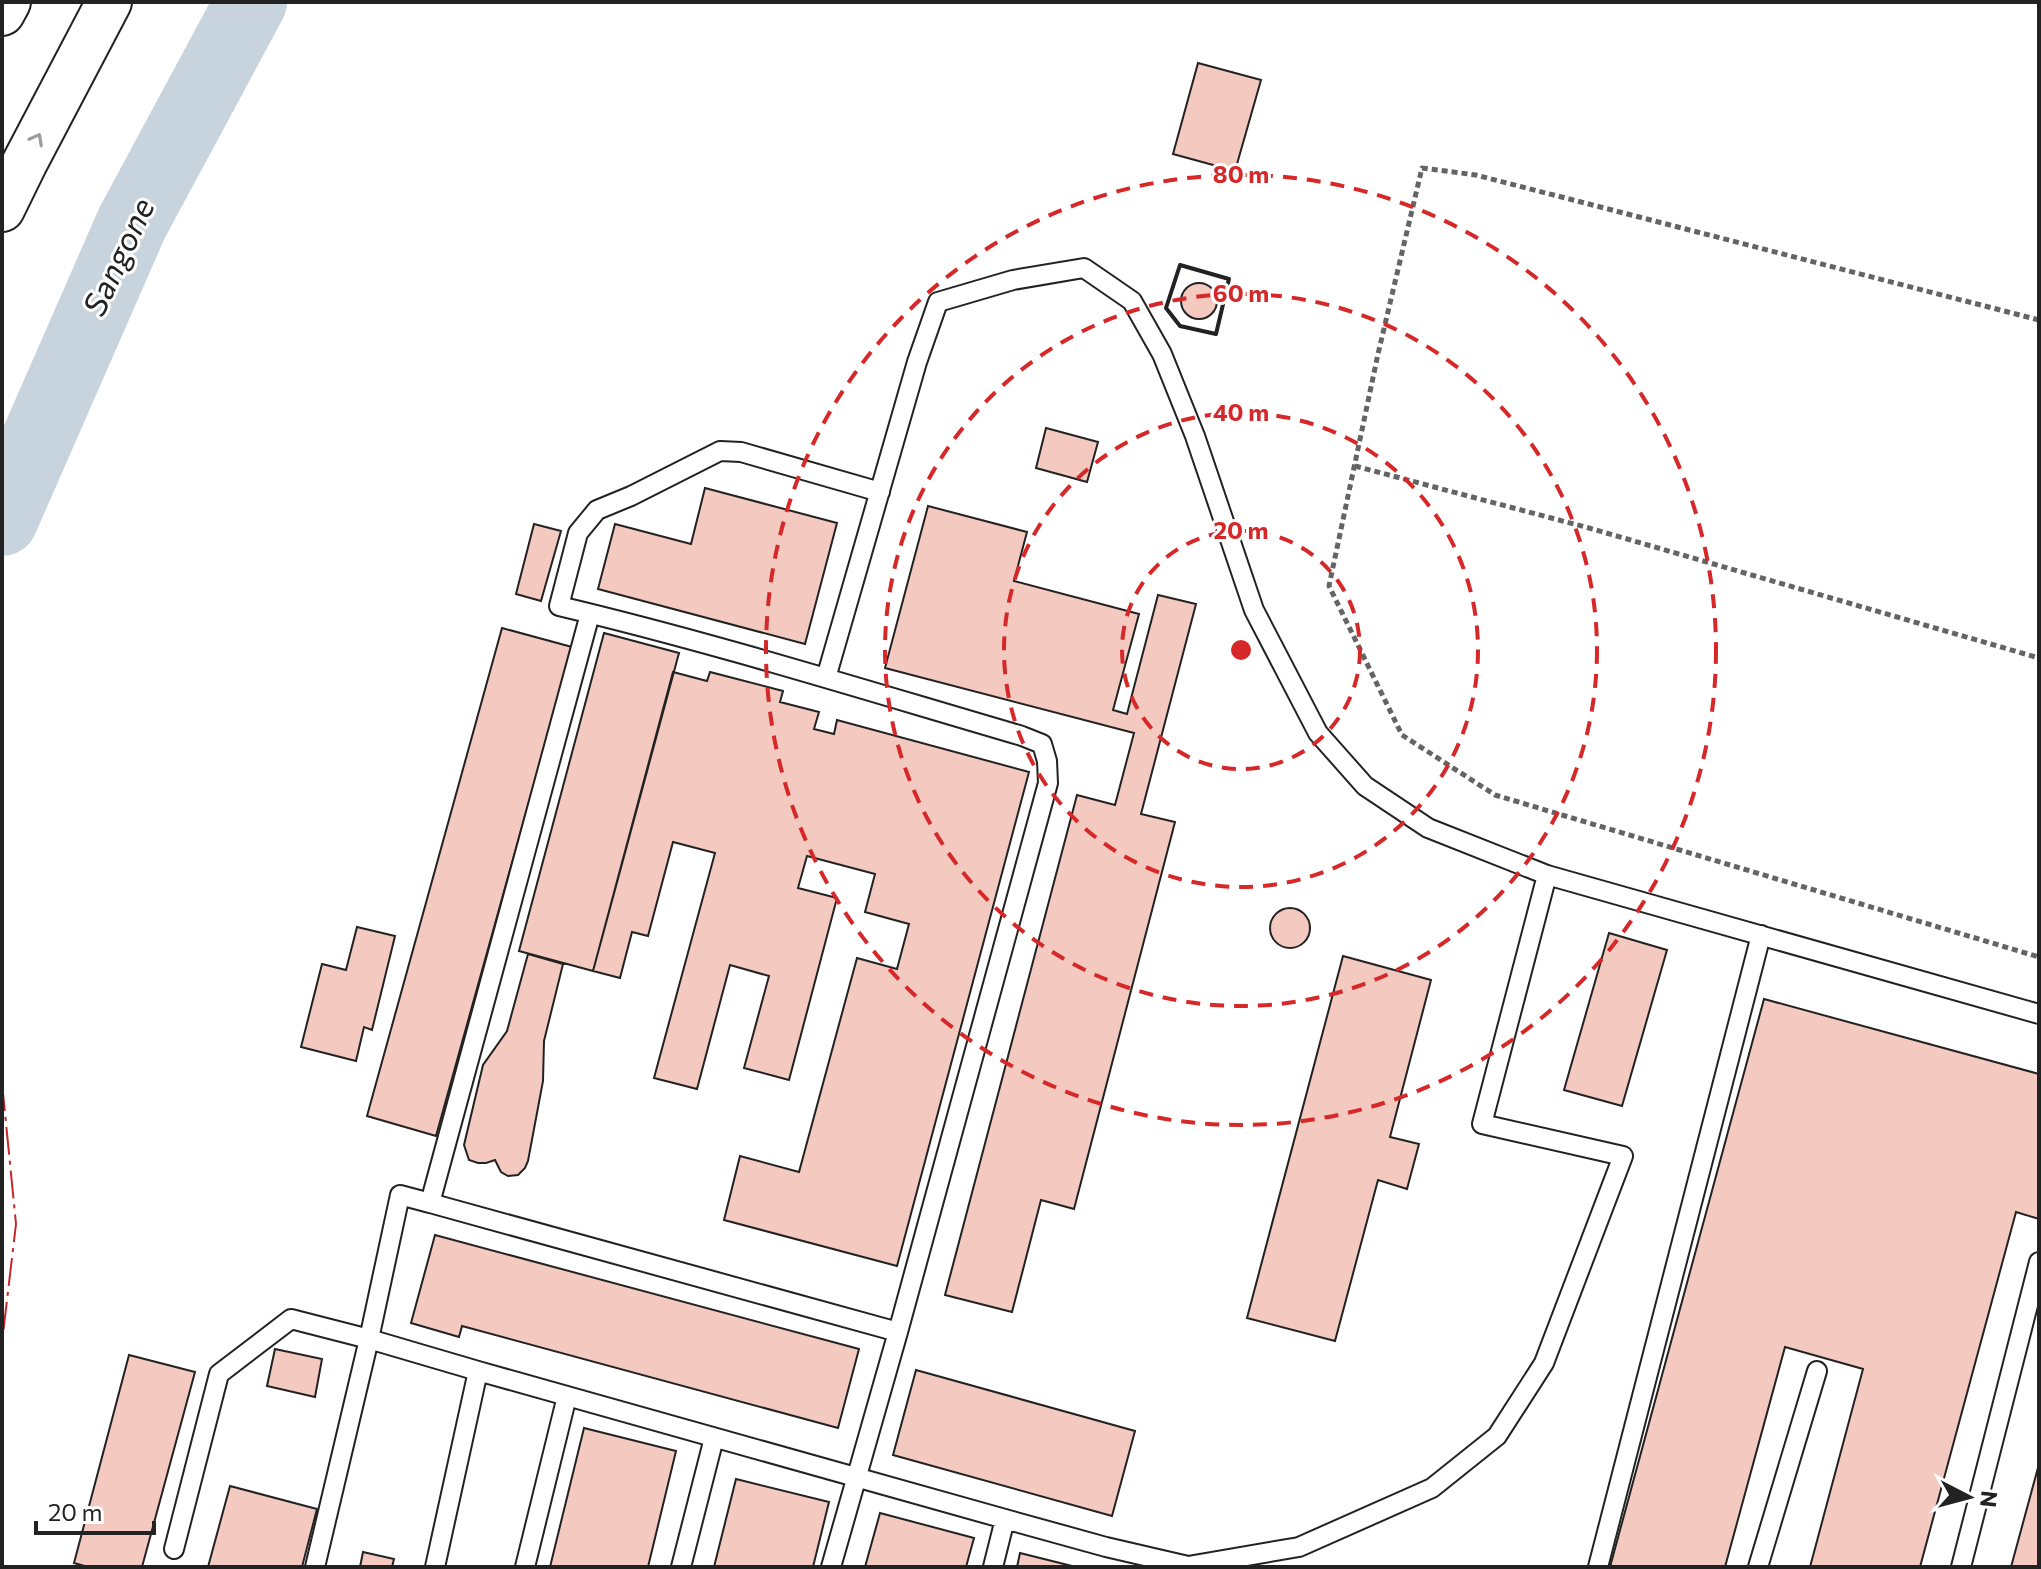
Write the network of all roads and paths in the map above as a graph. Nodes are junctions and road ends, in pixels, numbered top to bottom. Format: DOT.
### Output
graph roads {
  1 [pos="8,2"];
  2 [pos="109,2"];
  3 [pos="2,13"];
  4 [pos="2,209"];
  5 [pos="2039,320"];
  6 [pos="1355,466"];
  7 [pos="880,492"];
  8 [pos="590,614"];
  9 [pos="2039,658"];
  10 [pos="826,678"];
  11 [pos="1547,875"];
  12 [pos="1761,935"];
  13 [pos="2039,957"];
  14 [pos="2039,1014"];
  15 [pos="430,1203"];
  16 [pos="2039,1262"];
  17 [pos="898,1332"];
  18 [pos="369,1339"];
  19 [pos="478,1371"];
  20 [pos="1817,1371"];
  21 [pos="567,1396"];
  22 [pos="714,1438"];
  23 [pos="855,1478"];
  24 [pos="1005,1519"];
  25 [pos="1106,1547"];
  26 [pos="174,1549"];
  27 [pos="315,1567"];
  28 [pos="435,1567"];
  29 [pos="525,1567"];
  30 [pos="681,1567"];
  31 [pos="831,1567"];
  32 [pos="993,1567"];
  33 [pos="1101,1567"];
  34 [pos="1598,1567"];
  35 [pos="1758,1567"];
  36 [pos="1961,1567"];
  1 -- 3 [label="highway"];
  4 -- 2 [label="highway, one-way"];
  5 -- 6 [label="path"];
  6 -- 9 [label="path"];
  6 -- 13 [label="path"];
  7 -- 8 [label="lane"];
  7 -- 10 [label="lane"];
  7 -- 11 [label="lane"];
  8 -- 10 [label="lane"];
  8 -- 15 [label="lane"];
  10 -- 17 [label="lane"];
  11 -- 12 [label="lane"];
  11 -- 25 [label="lane"];
  12 -- 14 [label="lane"];
  12 -- 34 [label="lane"];
  15 -- 17 [label="lane"];
  15 -- 18 [label="lane"];
  16 -- 36 [label="lane"];
  17 -- 23 [label="lane"];
  18 -- 19 [label="lane"];
  18 -- 26 [label="lane"];
  18 -- 27 [label="lane"];
  19 -- 21 [label="lane"];
  19 -- 28 [label="lane"];
  20 -- 35 [label="lane"];
  21 -- 22 [label="lane"];
  21 -- 29 [label="lane"];
  22 -- 23 [label="lane"];
  22 -- 30 [label="lane"];
  23 -- 24 [label="lane"];
  23 -- 31 [label="lane"];
  24 -- 25 [label="lane"];
  24 -- 32 [label="lane"];
  25 -- 33 [label="lane"];
}
